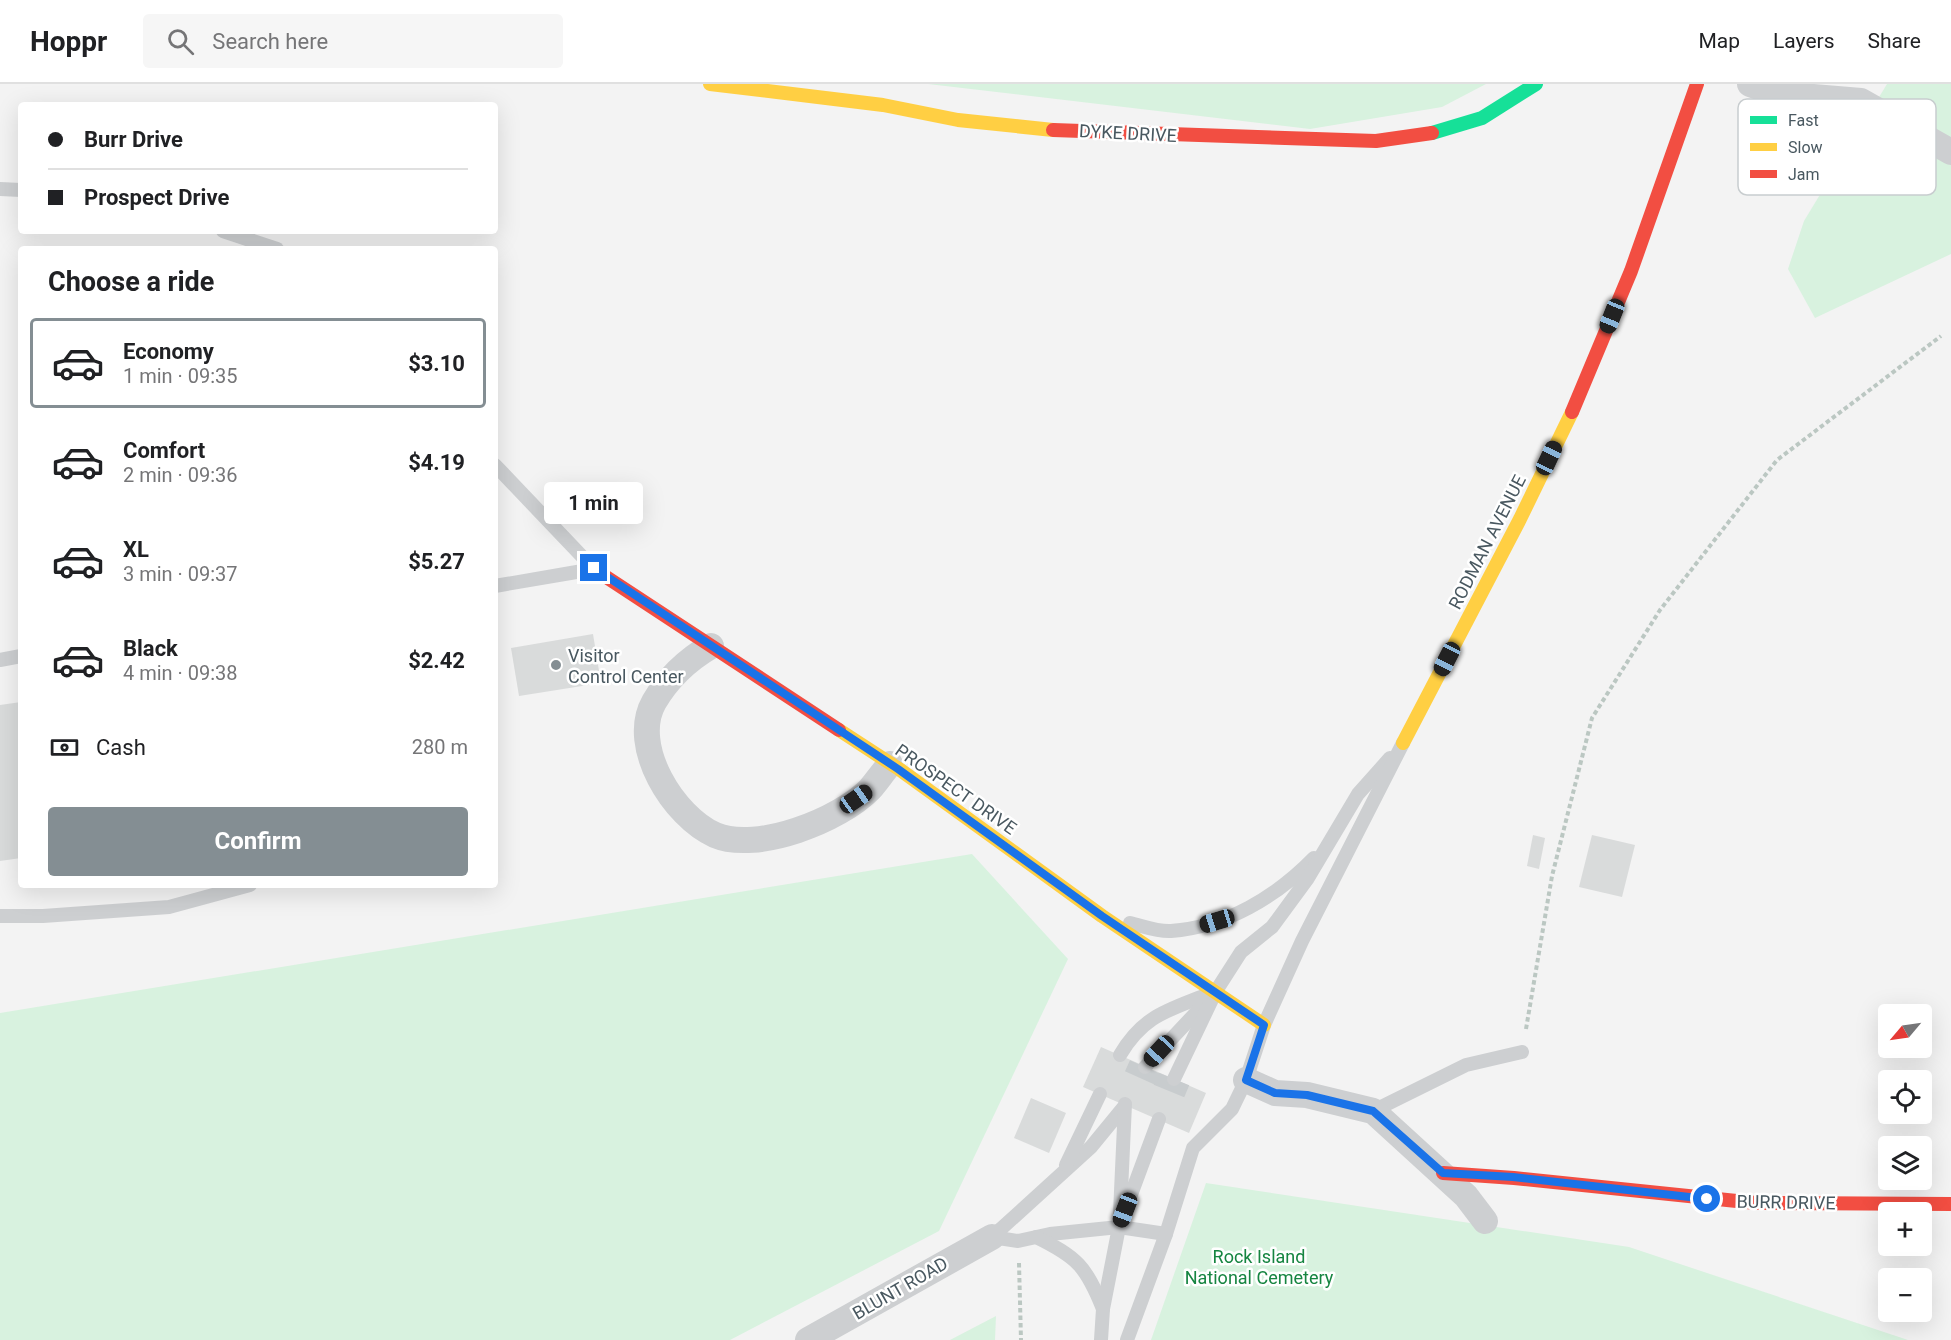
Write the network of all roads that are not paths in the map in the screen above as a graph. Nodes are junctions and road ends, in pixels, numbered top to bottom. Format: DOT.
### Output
graph roads {
  1 [pos="710,84"];
  2 [pos="1536,84"];
  3 [pos="1697,84"];
  4 [pos="1750,84"];
  5 [pos="1837,99"];
  6 [pos="1936,144"];
  7 [pos="1951,152"];
  8 [pos="0,189"];
  9 [pos="18,190"];
  10 [pos="232,234"];
  11 [pos="268,246"];
  12 [pos="498,468"];
  13 [pos="594,568"];
  14 [pos="498,585"];
  15 [pos="711,645"];
  16 [pos="18,657"];
  17 [pos="0,660"];
  18 [pos="1403,743"];
  19 [pos="890,764"];
  20 [pos="1330,842"];
  21 [pos="239,888"];
  22 [pos="0,916"];
  23 [pos="1102,916"];
  24 [pos="1216,991"];
  25 [pos="1264,1025"];
  26 [pos="1522,1052"];
  27 [pos="1120,1055"];
  28 [pos="1145,1066"];
  29 [pos="1174,1079"];
  30 [pos="1246,1080"];
  31 [pos="1100,1094"];
  32 [pos="1373,1111"];
  33 [pos="1159,1119"];
  34 [pos="1443,1173"];
  35 [pos="1061,1174"];
  36 [pos="1951,1204"];
  37 [pos="1485,1221"];
  38 [pos="1119,1227"];
  39 [pos="1166,1234"];
  40 [pos="992,1237"];
  41 [pos="1036,1237"];
  42 [pos="1103,1309"];
  43 [pos="808,1340"];
  44 [pos="1101,1340"];
  45 [pos="1127,1340"];
  1 -- 2 [label="street, DYKE DRIVE"];
  3 -- 18 [label="street, RODMAN AVENUE"];
  4 -- 5 [label="street"];
  6 -- 7 [label="street"];
  8 -- 9 [label="lane"];
  10 -- 11 [label="lane"];
  12 -- 13 [label="lane"];
  13 -- 14 [label="lane"];
  13 -- 15 [label="street, PROSPECT DRIVE"];
  15 -- 19 [label="street, PROSPECT DRIVE"];
  15 -- 19 [label="street"];
  16 -- 17 [label="lane"];
  18 -- 20 [label="lane, RODMAN AVENUE"];
  18 -- 25 [label="lane, RODMAN AVENUE"];
  19 -- 23 [label="street, PROSPECT DRIVE"];
  20 -- 23 [label="lane"];
  20 -- 24 [label="lane, RODMAN AVENUE"];
  21 -- 22 [label="lane"];
  23 -- 24 [label="street, PROSPECT DRIVE"];
  24 -- 25 [label="street, PROSPECT DRIVE"];
  24 -- 27 [label="lane"];
  24 -- 28 [label="lane"];
  24 -- 29 [label="lane, RODMAN AVENUE"];
  25 -- 30 [label="lane, RODMAN AVENUE"];
  26 -- 32 [label="lane"];
  30 -- 32 [label="street"];
  30 -- 39 [label="lane, RODMAN AVENUE"];
  31 -- 35 [label="lane, BLUNT ROAD"];
  32 -- 34 [label="street"];
  33 -- 38 [label="lane"];
  34 -- 36 [label="street, BURR DRIVE"];
  34 -- 37 [label="street"];
  35 -- 38 [label="lane, BLUNT ROAD"];
  35 -- 40 [label="lane, BLUNT ROAD"];
  38 -- 39 [label="lane"];
  38 -- 41 [label="lane"];
  38 -- 42 [label="lane"];
  39 -- 45 [label="lane, RODMAN AVENUE"];
  40 -- 41 [label="lane"];
  40 -- 43 [label="street, BLUNT ROAD"];
  41 -- 42 [label="lane"];
  42 -- 44 [label="lane"];
}
